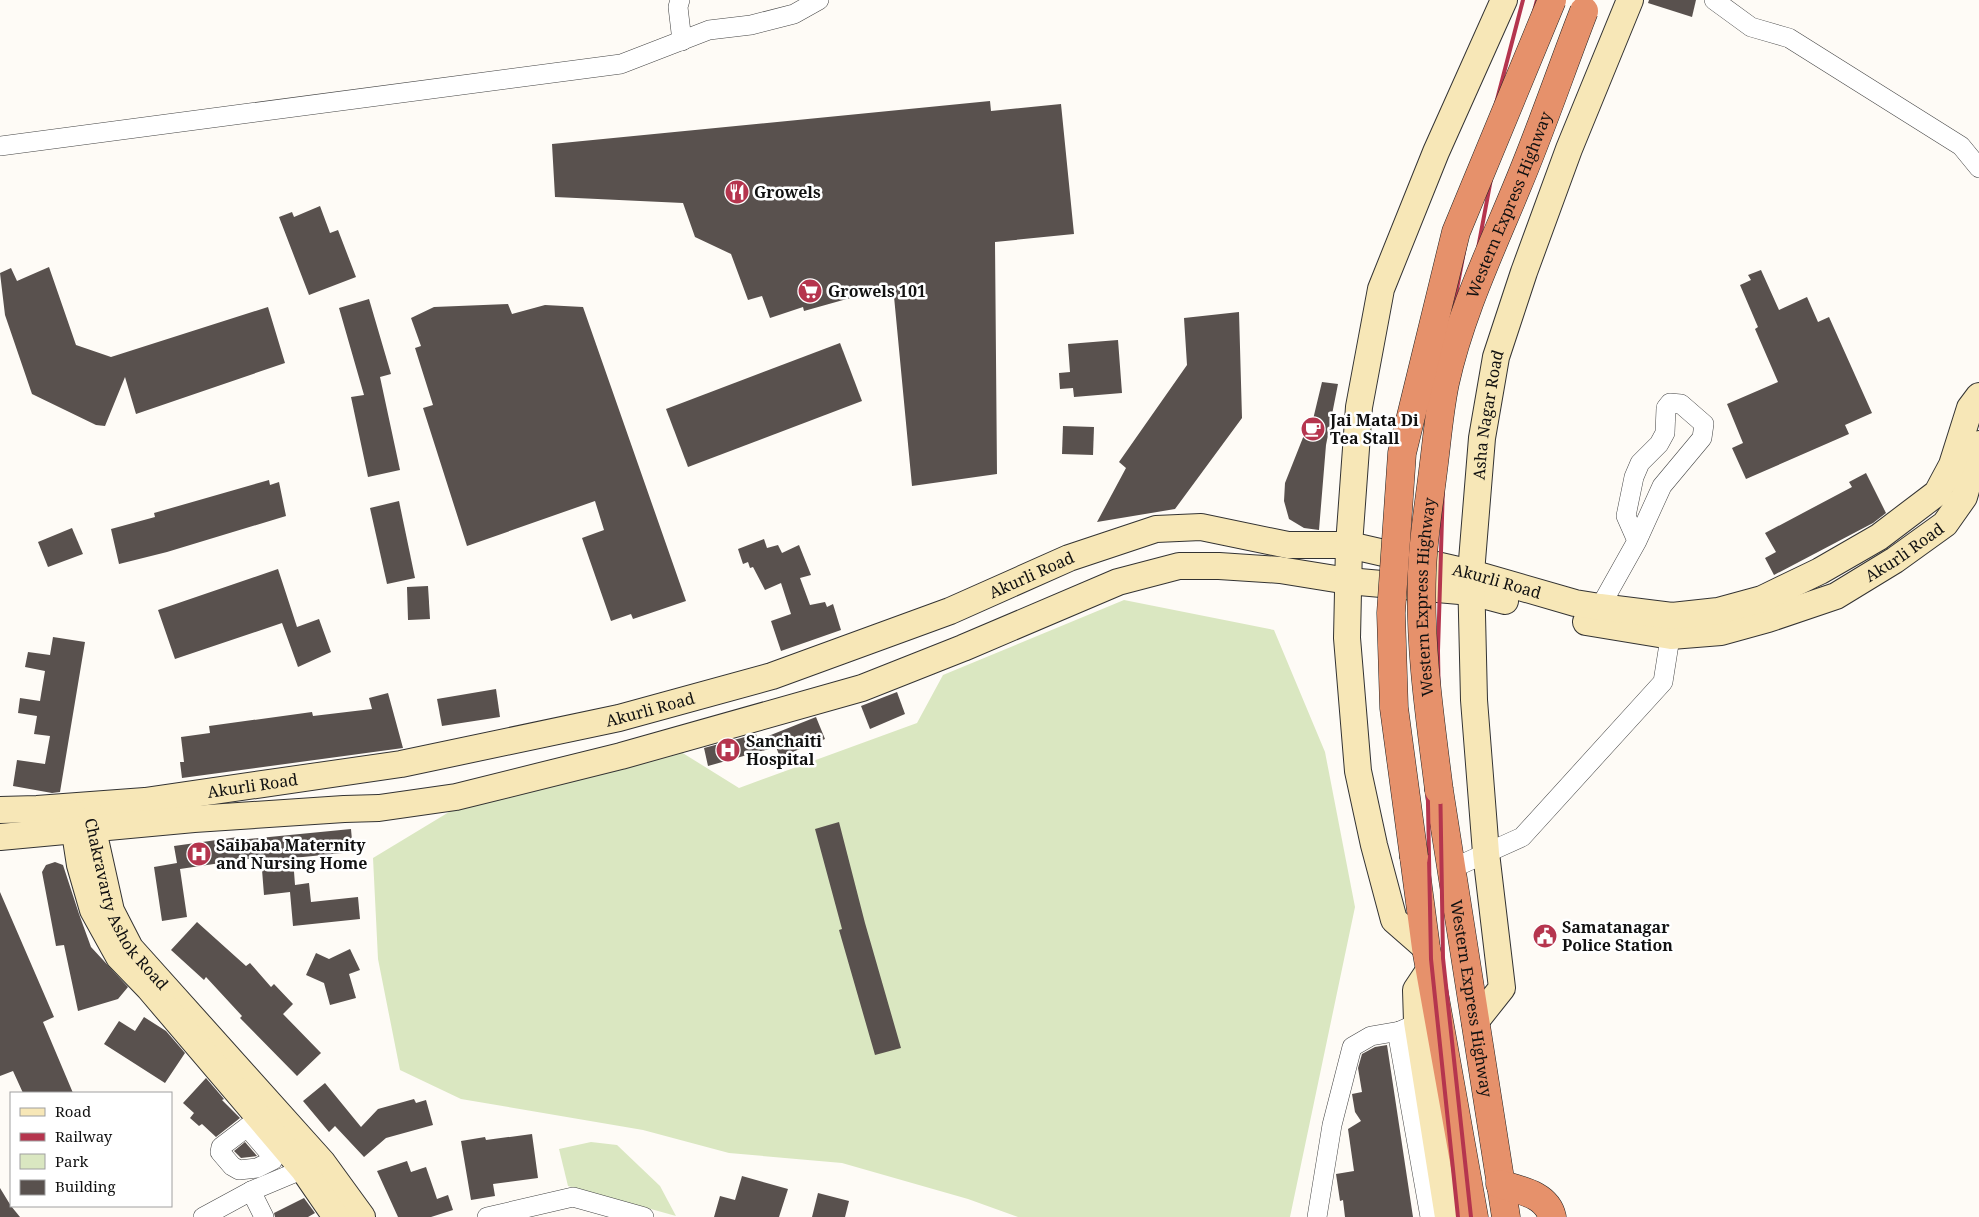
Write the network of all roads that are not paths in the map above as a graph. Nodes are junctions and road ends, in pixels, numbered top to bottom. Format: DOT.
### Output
graph roads {
  1 [pos="680,0"];
  2 [pos="819,0"];
  3 [pos="1504,0"];
  4 [pos="1552,0"];
  5 [pos="1589,0"];
  6 [pos="1630,0"];
  7 [pos="1714,0"];
  8 [pos="682,41"];
  9 [pos="0,146"];
  10 [pos="1979,168"];
  11 [pos="1979,396"];
  12 [pos="1979,444"];
  13 [pos="1637,540"];
  14 [pos="1348,545"];
  15 [pos="1348,580"];
  16 [pos="1471,583"];
  17 [pos="1600,607"];
  18 [pos="1672,626"];
  19 [pos="0,810"];
  20 [pos="81,818"];
  21 [pos="0,837"];
  22 [pos="1486,853"];
  23 [pos="1451,868"];
  24 [pos="1428,959"];
  25 [pos="143,972"];
  26 [pos="1475,1022"];
  27 [pos="1418,1023"];
  28 [pos="253,1122"];
  29 [pos="313,1165"];
  30 [pos="251,1169"];
  31 [pos="1500,1184"];
  32 [pos="255,1190"];
  33 [pos="327,1214"];
  34 [pos="203,1217"];
  35 [pos="264,1217"];
  36 [pos="362,1217"];
  37 [pos="488,1217"];
  38 [pos="644,1217"];
  39 [pos="1318,1217"];
  40 [pos="1430,1217"];
  41 [pos="1448,1217"];
  42 [pos="1474,1217"];
  43 [pos="1506,1217"];
  44 [pos="1552,1217"];
  1 -- 8 [label="street"];
  2 -- 8 [label="street"];
  3 -- 14 [label="street"];
  4 -- 24 [label="highway, Western Express Highway, bridge"];
  5 -- 23 [label="highway, Western Express Highway, bridge"];
  6 -- 16 [label="street, Asha Nagar Road"];
  7 -- 10 [label="street"];
  8 -- 9 [label="street"];
  11 -- 18 [label="street, Akurli Road"];
  12 -- 18 [label="street, Akurli Road"];
  13 -- 13 [label="street"];
  13 -- 17 [label="street"];
  14 -- 15 [label="street"];
  14 -- 16 [label="street, Akurli Road"];
  14 -- 20 [label="street, Akurli Road"];
  15 -- 16 [label="street, Akurli Road"];
  15 -- 20 [label="street, Akurli Road"];
  15 -- 24 [label="street"];
  16 -- 17 [label="street, Akurli Road"];
  16 -- 18 [label="street, Akurli Road"];
  16 -- 22 [label="street, Asha Nagar Road"];
  17 -- 18 [label="street, Akurli Road"];
  18 -- 22 [label="street"];
  19 -- 20 [label="street, Akurli Road"];
  20 -- 21 [label="street, Akurli Road"];
  20 -- 25 [label="street, Chakravarty Ashok Road"];
  22 -- 23 [label="street"];
  22 -- 26 [label="street, Asha Nagar Road"];
  23 -- 26 [label="highway, Western Express Highway"];
  24 -- 27 [label="highway, Western Express Highway"];
  25 -- 28 [label="street, Chakravarty Ashok Road"];
  25 -- 29 [label="street, Chakravarty Ashok Road"];
  26 -- 31 [label="highway, Western Express Highway"];
  27 -- 39 [label="street"];
  27 -- 40 [label="street"];
  27 -- 41 [label="street"];
  27 -- 42 [label="highway, Western Express Highway"];
  28 -- 29 [label="street, Chakravarty Ashok Road"];
  28 -- 30 [label="street"];
  28 -- 30 [label="street"];
  29 -- 32 [label="street"];
  29 -- 33 [label="street, Chakravarty Ashok Road"];
  29 -- 36 [label="street, Chakravarty Ashok Road"];
  30 -- 32 [label="street"];
  31 -- 43 [label="highway, Western Express Highway"];
  31 -- 44 [label="highway"];
  32 -- 34 [label="street"];
  32 -- 35 [label="street"];
  37 -- 38 [label="street"];
}
